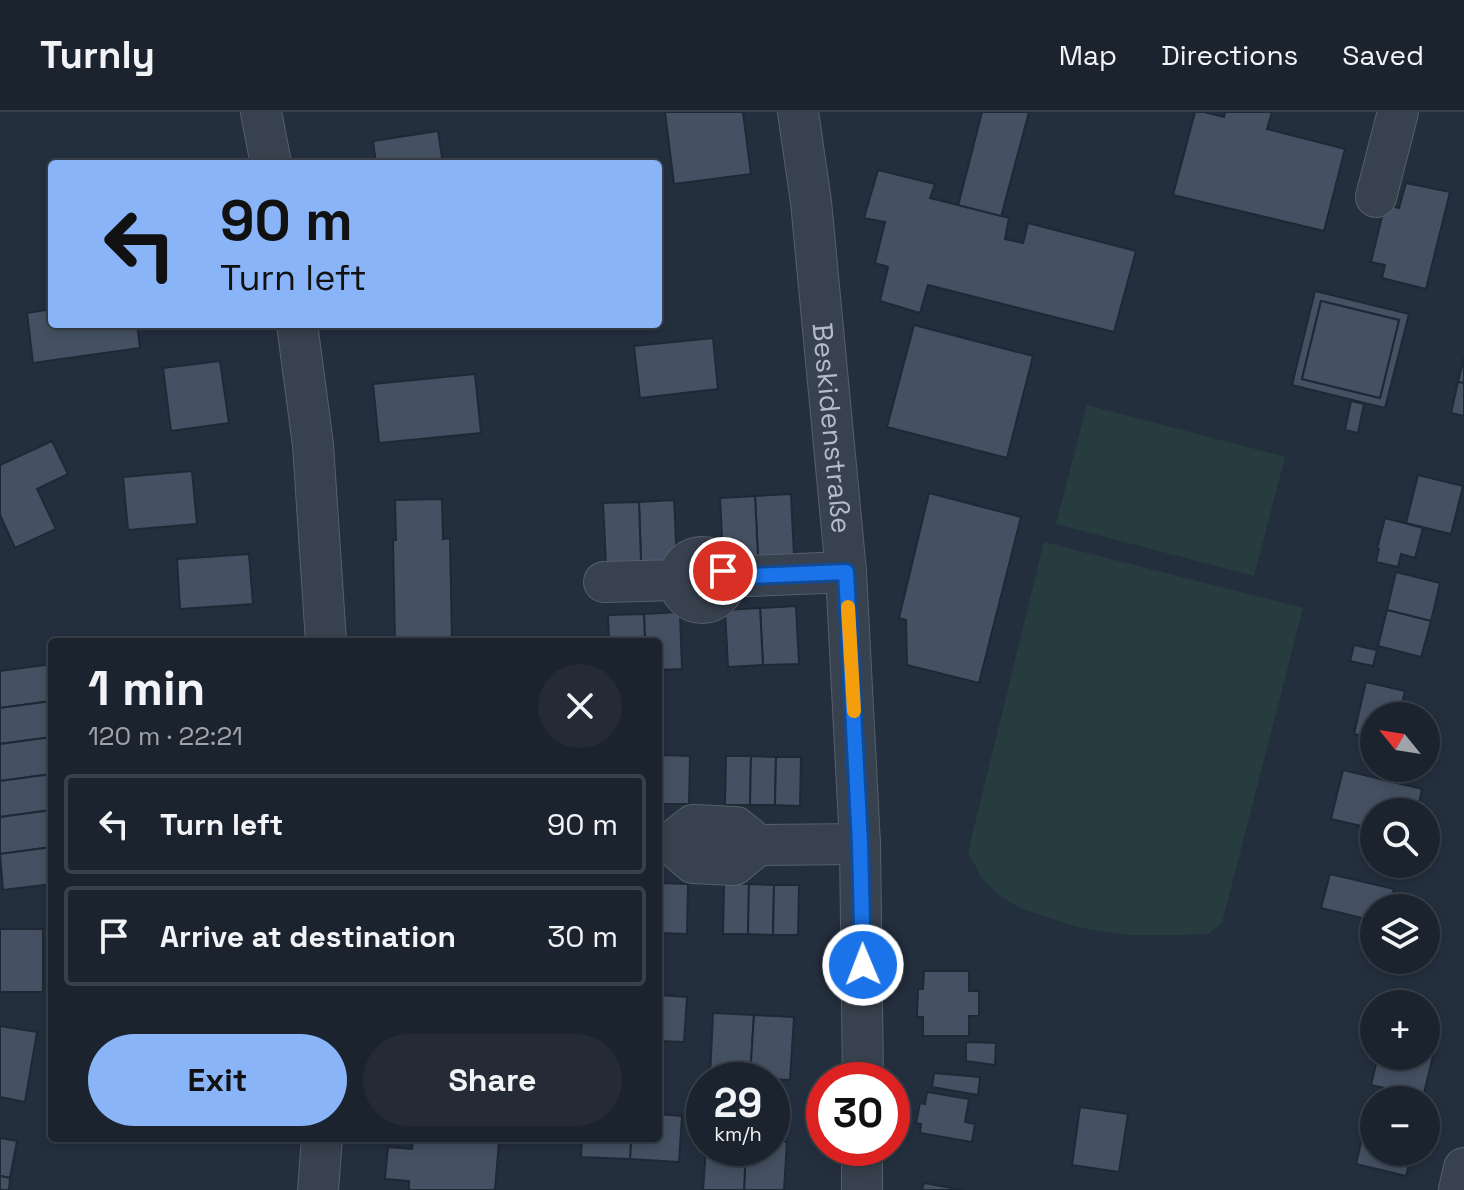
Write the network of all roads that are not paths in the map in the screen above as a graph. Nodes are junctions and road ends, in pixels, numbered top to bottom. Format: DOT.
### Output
graph roads {
  1 [pos="261,112"];
  2 [pos="798,112"];
  3 [pos="1398,112"];
  4 [pos="270,160"];
  5 [pos="1376,197"];
  6 [pos="298,328"];
  7 [pos="846,572"];
  8 [pos="604,582"];
  9 [pos="326,638"];
  10 [pos="664,843"];
  11 [pos="860,844"];
  12 [pos="863,1062"];
  13 [pos="322,1142"];
  14 [pos="862,1166"];
  15 [pos="1464,1168"];
  16 [pos="318,1190"];
  17 [pos="862,1190"];
  18 [pos="1459,1190"];
  1 -- 4 [label="street"];
  2 -- 7 [label="street, Beskidenstraße"];
  3 -- 5 [label="street"];
  6 -- 9 [label="street"];
  7 -- 8 [label="street"];
  7 -- 11 [label="street, Beskidenstraße"];
  10 -- 11 [label="street"];
  11 -- 12 [label="street, Beskidenstraße"];
  13 -- 16 [label="street"];
  14 -- 17 [label="street"];
  15 -- 18 [label="street"];
}
